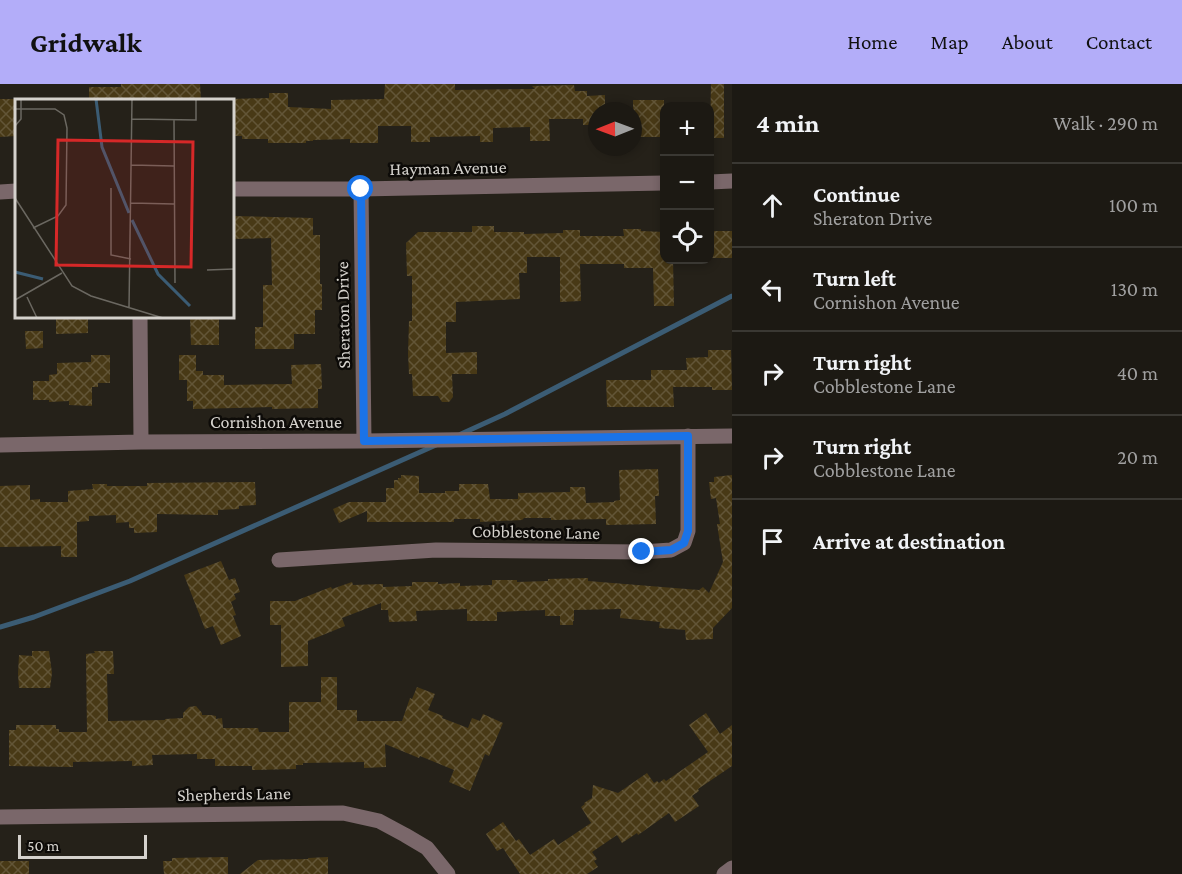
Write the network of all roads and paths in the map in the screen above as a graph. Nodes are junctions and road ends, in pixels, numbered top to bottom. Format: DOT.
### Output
graph roads {
  1 [pos="732,181"];
  2 [pos="714,182"];
  3 [pos="660,183"];
  4 [pos="234,189"];
  5 [pos="361,189"];
  6 [pos="15,191"];
  7 [pos="0,192"];
  8 [pos="140,318"];
  9 [pos="688,436"];
  10 [pos="732,436"];
  11 [pos="364,441"];
  12 [pos="141,442"];
  13 [pos="0,445"];
  14 [pos="279,560"];
  15 [pos="0,817"];
  16 [pos="732,868"];
  17 [pos="448,874"];
  18 [pos="724,874"];
  1 -- 2 [label="street"];
  3 -- 5 [label="street, Hayman Avenue"];
  4 -- 5 [label="street, Hayman Avenue"];
  5 -- 11 [label="street, Sheraton Drive"];
  6 -- 7 [label="street"];
  8 -- 12 [label="street"];
  9 -- 10 [label="street, Cornishon Avenue"];
  9 -- 11 [label="street, Cornishon Avenue"];
  9 -- 14 [label="street, Cobblestone Lane"];
  11 -- 12 [label="street, Cornishon Avenue"];
  12 -- 13 [label="street, Cornishon Avenue"];
  15 -- 17 [label="street, Shepherds Lane"];
  16 -- 18 [label="street"];
}
